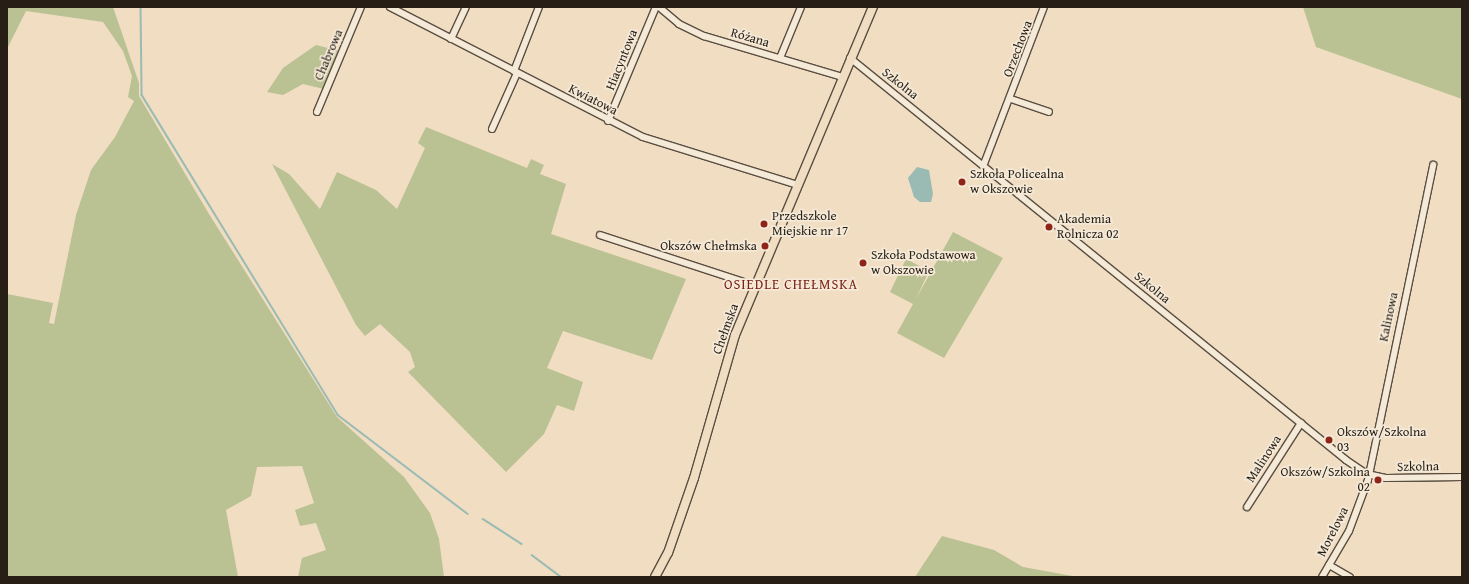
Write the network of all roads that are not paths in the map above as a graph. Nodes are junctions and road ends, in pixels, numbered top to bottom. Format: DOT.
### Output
graph roads {
  1 [pos="362,7"];
  2 [pos="390,7"];
  3 [pos="466,7"];
  4 [pos="539,7"];
  5 [pos="657,7"];
  6 [pos="801,7"];
  7 [pos="873,7"];
  8 [pos="1044,7"];
  9 [pos="451,39"];
  10 [pos="780,58"];
  11 [pos="850,58"];
  12 [pos="516,72"];
  13 [pos="842,77"];
  14 [pos="1011,99"];
  15 [pos="317,112"];
  16 [pos="1049,112"];
  17 [pos="608,121"];
  18 [pos="492,129"];
  19 [pos="984,164"];
  20 [pos="1433,166"];
  21 [pos="798,185"];
  22 [pos="600,236"];
  23 [pos="756,286"];
  24 [pos="1301,423"];
  25 [pos="1367,474"];
  26 [pos="1462,477"];
  27 [pos="1247,507"];
  28 [pos="1329,565"];
  29 [pos="655,577"];
  30 [pos="1322,577"];
  31 [pos="1350,577"];
  1 -- 15 [label="street, Chabrowa"];
  2 -- 9 [label="street, Kwiatowa"];
  3 -- 9 [label="street"];
  4 -- 12 [label="street"];
  5 -- 10 [label="street, Różana"];
  5 -- 17 [label="street, Hiacyntowa"];
  6 -- 10 [label="street"];
  7 -- 11 [label="main road, Chełmska"];
  8 -- 14 [label="street, Orzechowa"];
  9 -- 12 [label="street, Kwiatowa"];
  10 -- 13 [label="street, Różana"];
  11 -- 13 [label="main road, Chełmska"];
  11 -- 19 [label="street, Szkolna"];
  12 -- 17 [label="street, Kwiatowa"];
  12 -- 18 [label="street"];
  13 -- 21 [label="main road, Chełmska"];
  14 -- 16 [label="street"];
  14 -- 19 [label="street, Orzechowa"];
  17 -- 21 [label="street, Kwiatowa"];
  19 -- 24 [label="street, Szkolna"];
  20 -- 25 [label="street, Kalinowa"];
  21 -- 23 [label="main road, Chełmska"];
  22 -- 23 [label="street"];
  23 -- 29 [label="main road, Chełmska"];
  24 -- 25 [label="street, Szkolna"];
  24 -- 27 [label="street, Malinowa"];
  25 -- 26 [label="street, Szkolna"];
  25 -- 28 [label="street, Morelowa"];
  28 -- 30 [label="street, Morelowa"];
  28 -- 31 [label="street"];
}
